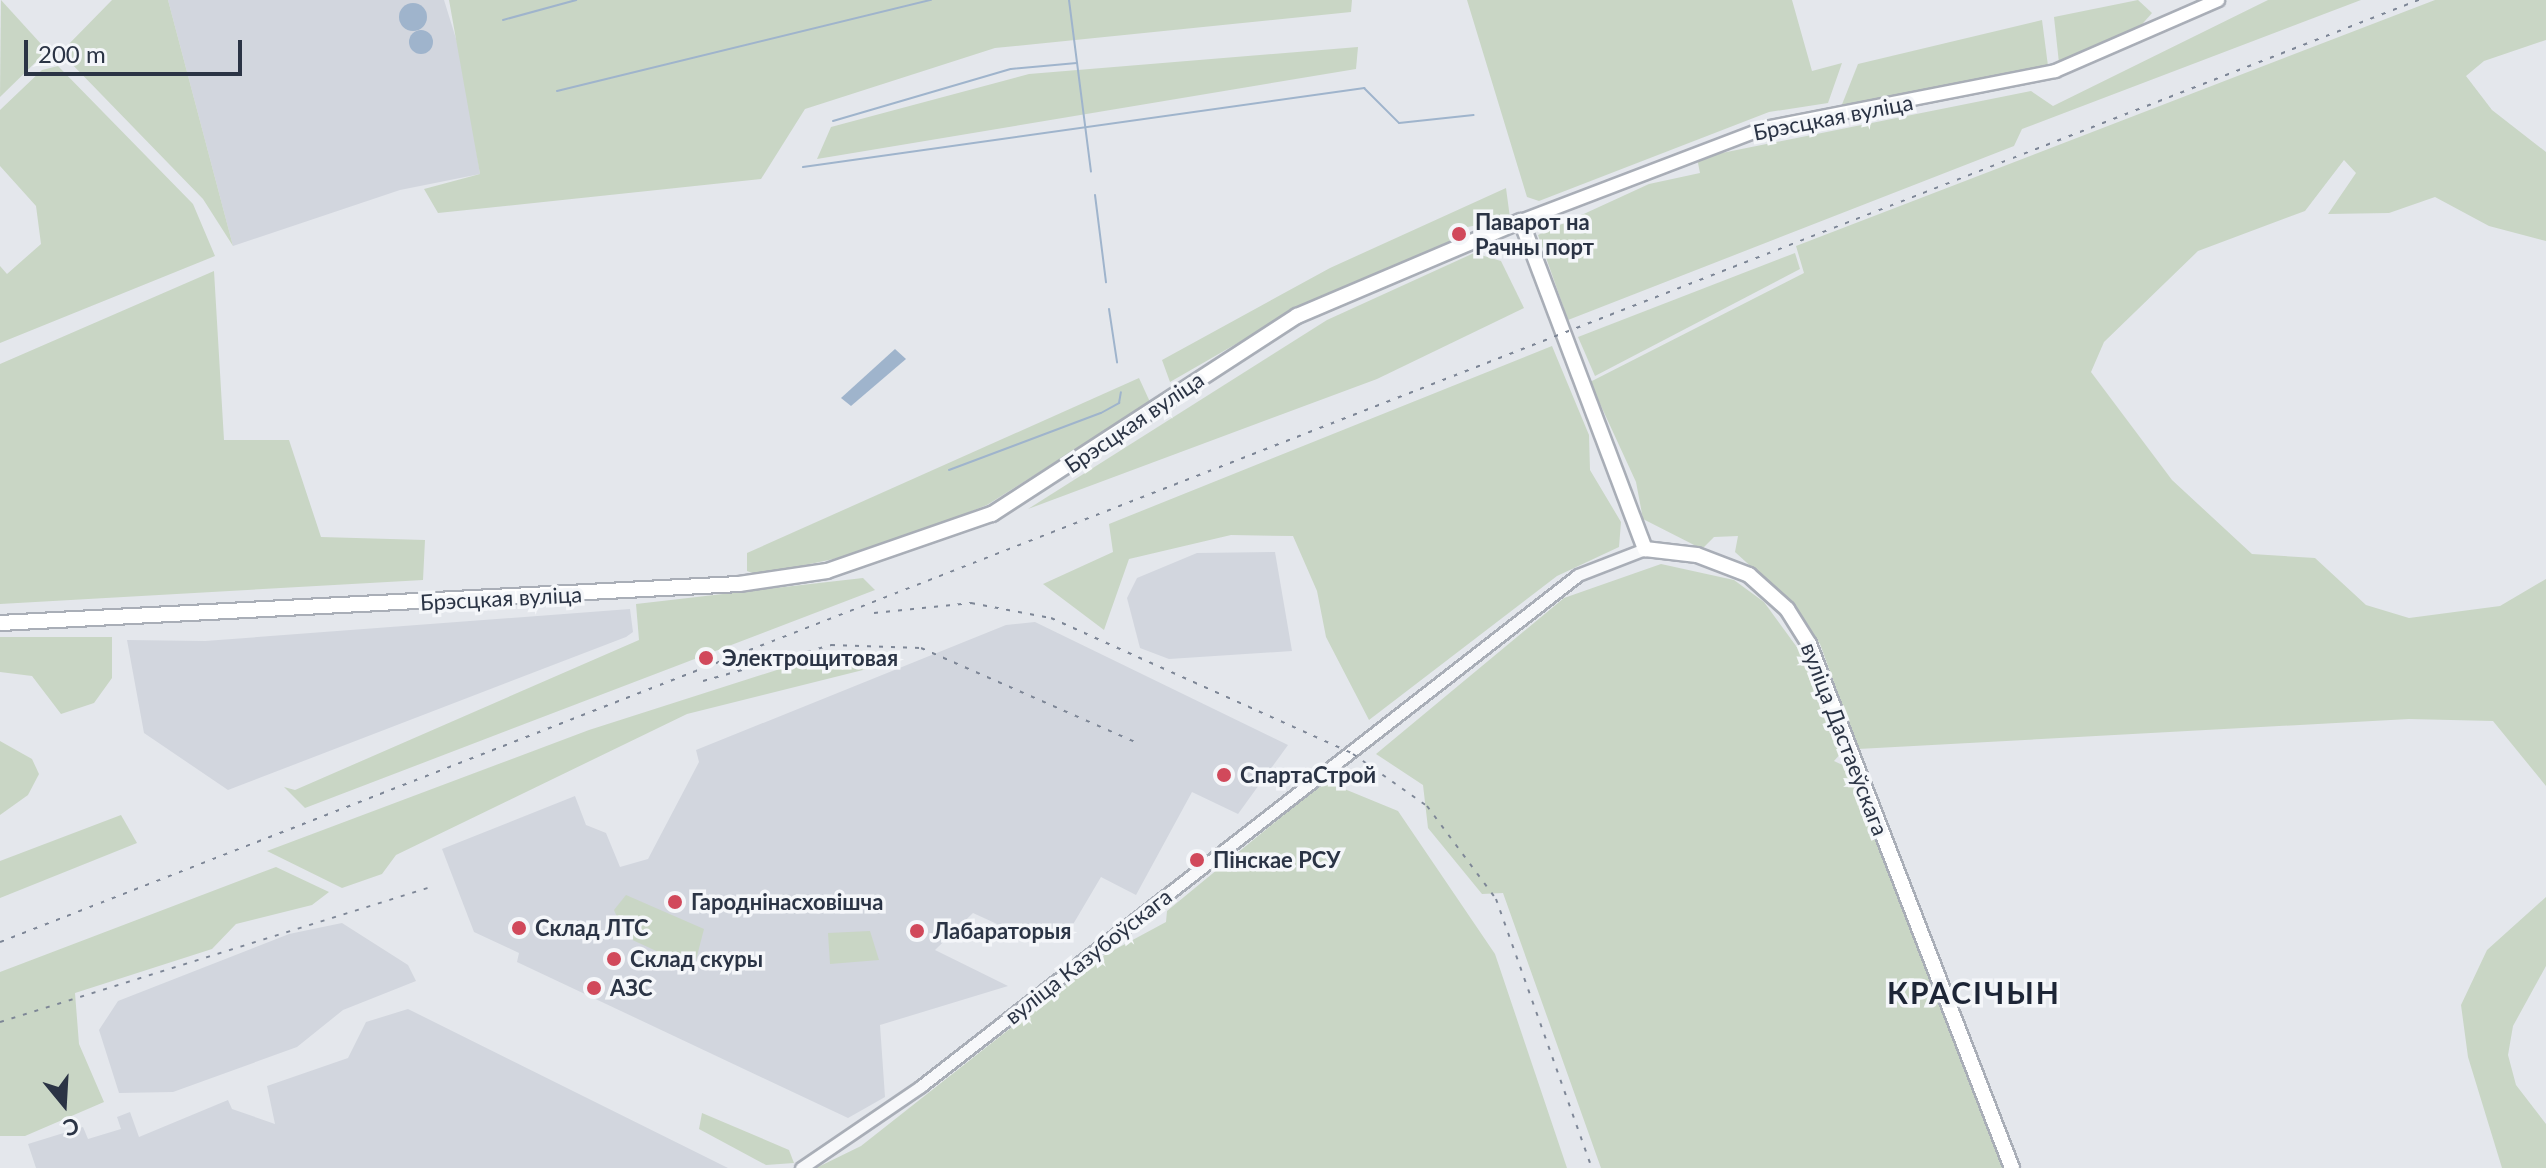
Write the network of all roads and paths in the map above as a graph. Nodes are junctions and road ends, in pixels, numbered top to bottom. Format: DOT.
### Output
graph roads {
  1 [pos="2218,0"];
  2 [pos="1521,221"];
  3 [pos="1645,549"];
  4 [pos="0,623"];
  5 [pos="801,1168"];
  6 [pos="2012,1168"];
  1 -- 2 [label="main road, Брэсцкая вуліца"];
  2 -- 3 [label="main road"];
  2 -- 4 [label="main road, Брэсцкая вуліца"];
  3 -- 5 [label="street, вуліца Казубоўскага"];
  3 -- 6 [label="main road, вуліца Дастаеўскага"];
}
